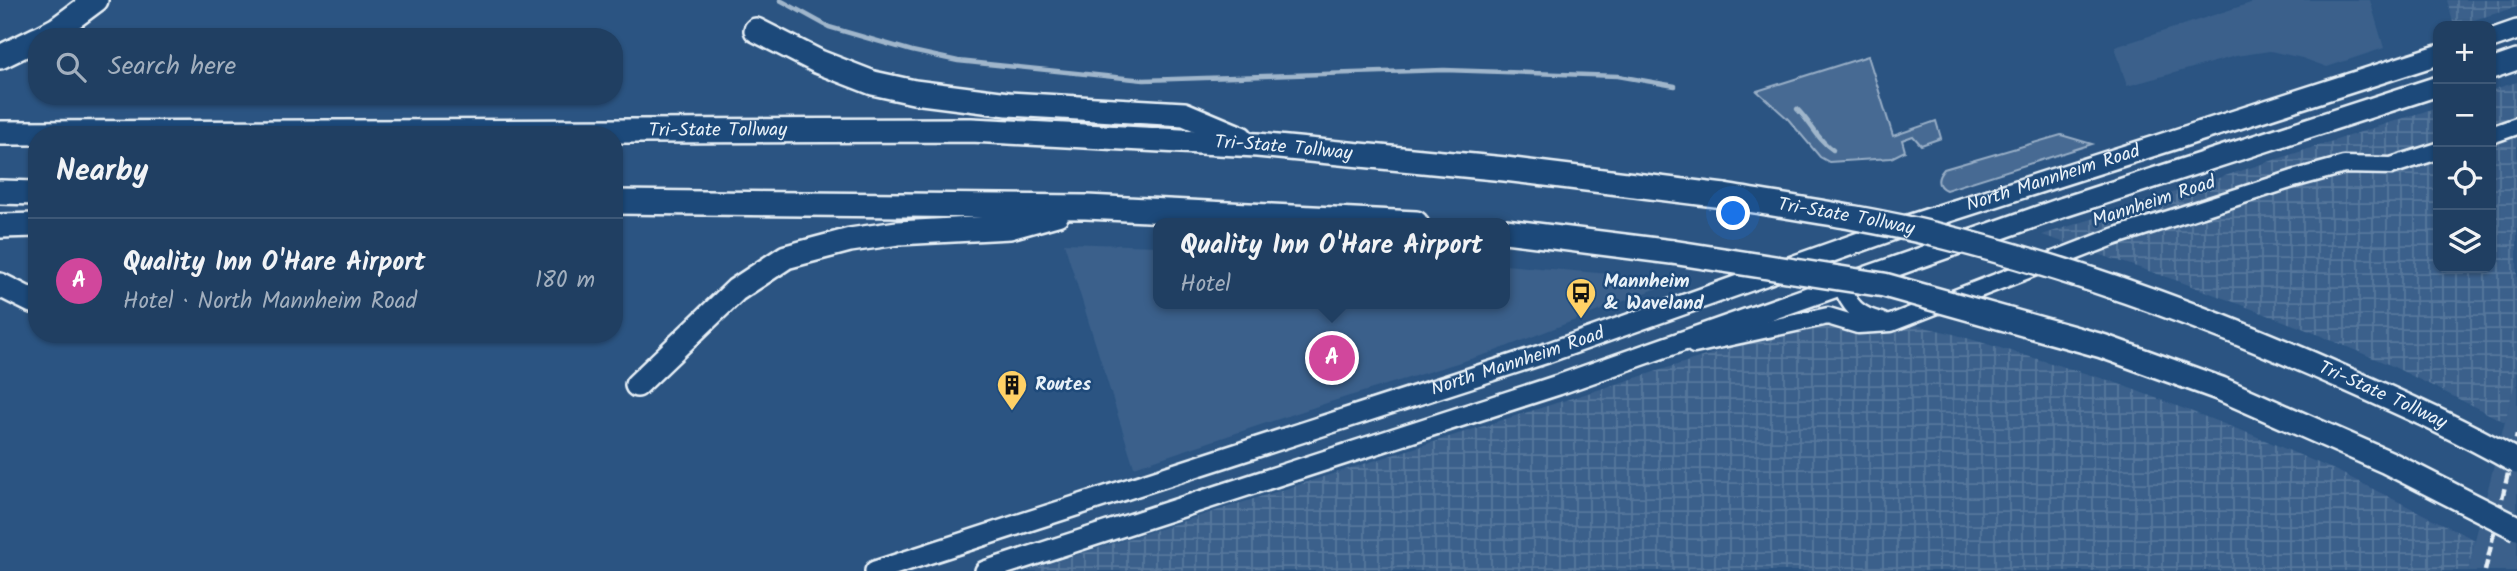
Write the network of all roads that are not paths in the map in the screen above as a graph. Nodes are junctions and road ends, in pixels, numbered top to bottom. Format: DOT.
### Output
graph roads {
  1 [pos="96,0"];
  2 [pos="58,28"];
  3 [pos="756,30"];
  4 [pos="2517,30"];
  5 [pos="2496,37"];
  6 [pos="28,43"];
  7 [pos="0,57"];
  8 [pos="2433,57"];
  9 [pos="2517,60"];
  10 [pos="2496,67"];
  11 [pos="2433,88"];
  12 [pos="2517,126"];
  13 [pos="623,131"];
  14 [pos="0,133"];
  15 [pos="28,133"];
  16 [pos="2496,133"];
  17 [pos="1257,145"];
  18 [pos="2433,153"];
  19 [pos="0,192"];
  20 [pos="28,193"];
  21 [pos="623,202"];
  22 [pos="1086,207"];
  23 [pos="1313,218"];
  24 [pos="28,225"];
  25 [pos="0,226"];
  26 [pos="1510,232"];
  27 [pos="1841,284"];
  28 [pos="0,285"];
  29 [pos="28,299"];
  30 [pos="1891,323"];
  31 [pos="1640,356"];
  32 [pos="637,385"];
  33 [pos="2517,462"];
  34 [pos="2517,528"];
  35 [pos="875,571"];
  36 [pos="985,571"];
  1 -- 2 [label="highway"];
  3 -- 17 [label="highway"];
  4 -- 5 [label="main road"];
  6 -- 7 [label="highway"];
  8 -- 35 [label="main road, North Mannheim Road"];
  9 -- 10 [label="main road"];
  11 -- 27 [label="main road, North Mannheim Road"];
  12 -- 16 [label="street"];
  13 -- 17 [label="highway, Tri-State Tollway"];
  14 -- 15 [label="highway, Tri-State Tollway"];
  17 -- 33 [label="highway, Tri-State Tollway, bridge"];
  18 -- 30 [label="street, Mannheim Road"];
  19 -- 20 [label="highway"];
  21 -- 22 [label="highway"];
  22 -- 23 [label="highway"];
  22 -- 32 [label="highway"];
  24 -- 25 [label="highway"];
  26 -- 34 [label="highway, bridge"];
  27 -- 30 [label="street"];
  27 -- 31 [label="main road, North Mannheim Road"];
  28 -- 29 [label="highway"];
  30 -- 31 [label="street, Mannheim Road"];
  31 -- 36 [label="main road, North Mannheim Road"];
}
